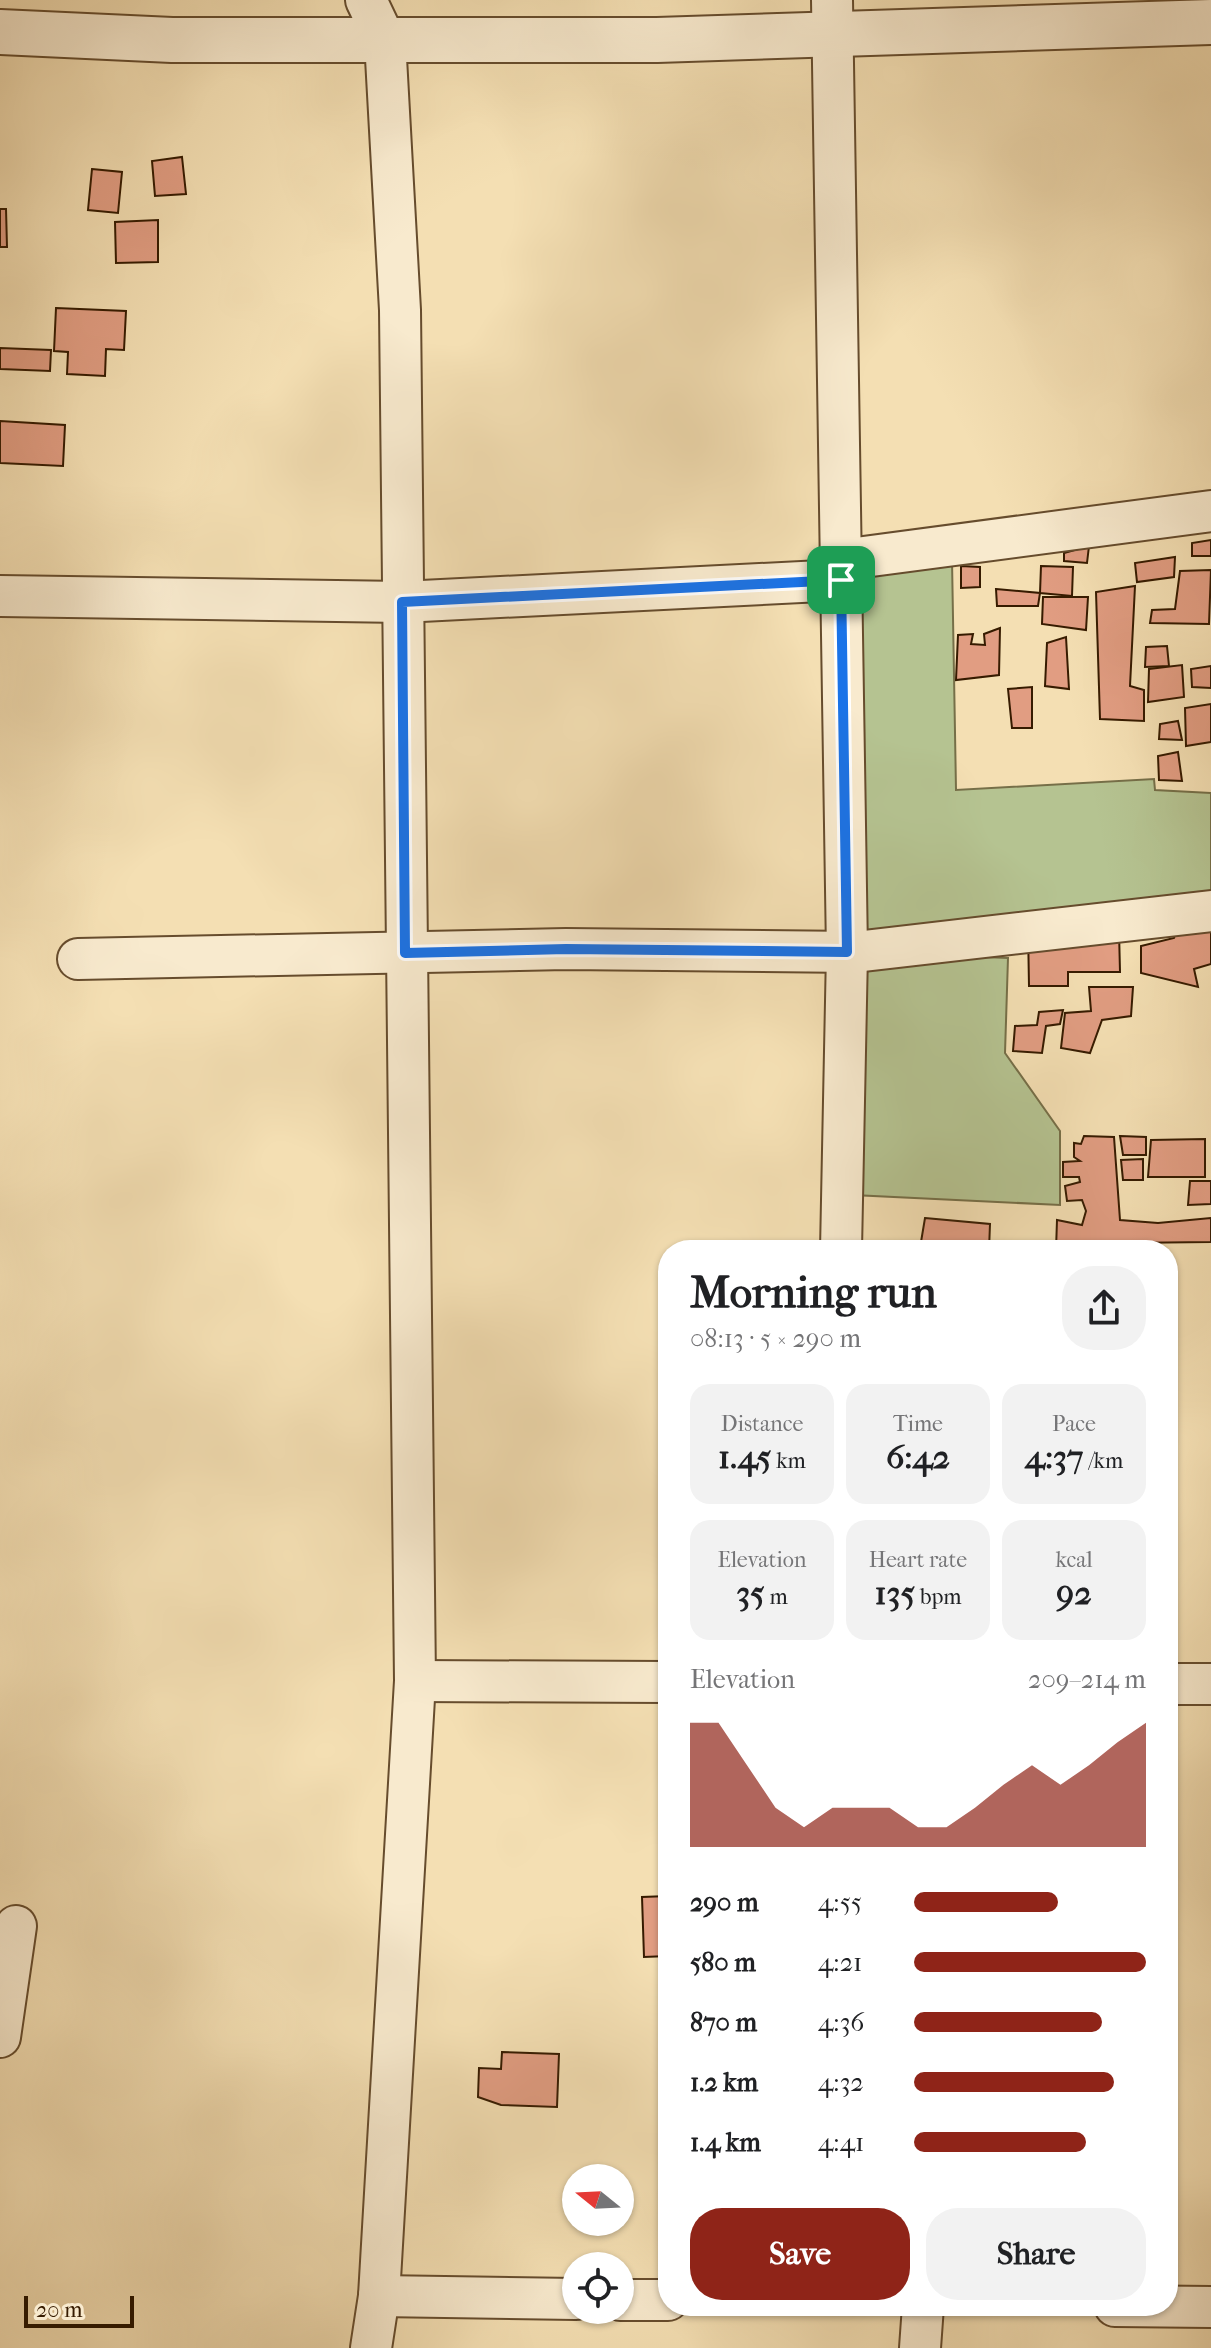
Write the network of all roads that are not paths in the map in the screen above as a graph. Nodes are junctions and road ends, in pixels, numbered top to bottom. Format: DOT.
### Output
graph roads {
  1 [pos="366,0"];
  2 [pos="832,17"];
  3 [pos="1211,22"];
  4 [pos="0,32"];
  5 [pos="385,40"];
  6 [pos="1211,511"];
  7 [pos="841,570"];
  8 [pos="0,596"];
  9 [pos="402,602"];
  10 [pos="1211,911"];
  11 [pos="847,952"];
  12 [pos="405,953"];
  13 [pos="78,959"];
  14 [pos="841,1240"];
  15 [pos="415,1681"];
  16 [pos="658,1682"];
  17 [pos="1178,1684"];
  18 [pos="1211,1684"];
  19 [pos="16,1926"];
  20 [pos="0,2037"];
  21 [pos="379,2296"];
  22 [pos="562,2299"];
  23 [pos="634,2300"];
  24 [pos="658,2300"];
  25 [pos="1178,2307"];
  26 [pos="1211,2307"];
  27 [pos="922,2316"];
  28 [pos="371,2348"];
  29 [pos="920,2348"];
  1 -- 5 [label="street"];
  2 -- 3 [label="street"];
  2 -- 5 [label="street"];
  2 -- 7 [label="street"];
  4 -- 5 [label="street"];
  5 -- 9 [label="street"];
  6 -- 7 [label="street"];
  7 -- 9 [label="street"];
  7 -- 11 [label="street"];
  8 -- 9 [label="street"];
  9 -- 12 [label="street"];
  10 -- 11 [label="street"];
  11 -- 12 [label="street"];
  11 -- 14 [label="street"];
  12 -- 13 [label="street"];
  12 -- 15 [label="street"];
  15 -- 16 [label="street"];
  15 -- 21 [label="street"];
  17 -- 18 [label="street"];
  19 -- 20 [label="street"];
  21 -- 22 [label="street"];
  21 -- 28 [label="street"];
  23 -- 24 [label="street"];
  25 -- 26 [label="street"];
  27 -- 29 [label="street"];
}
